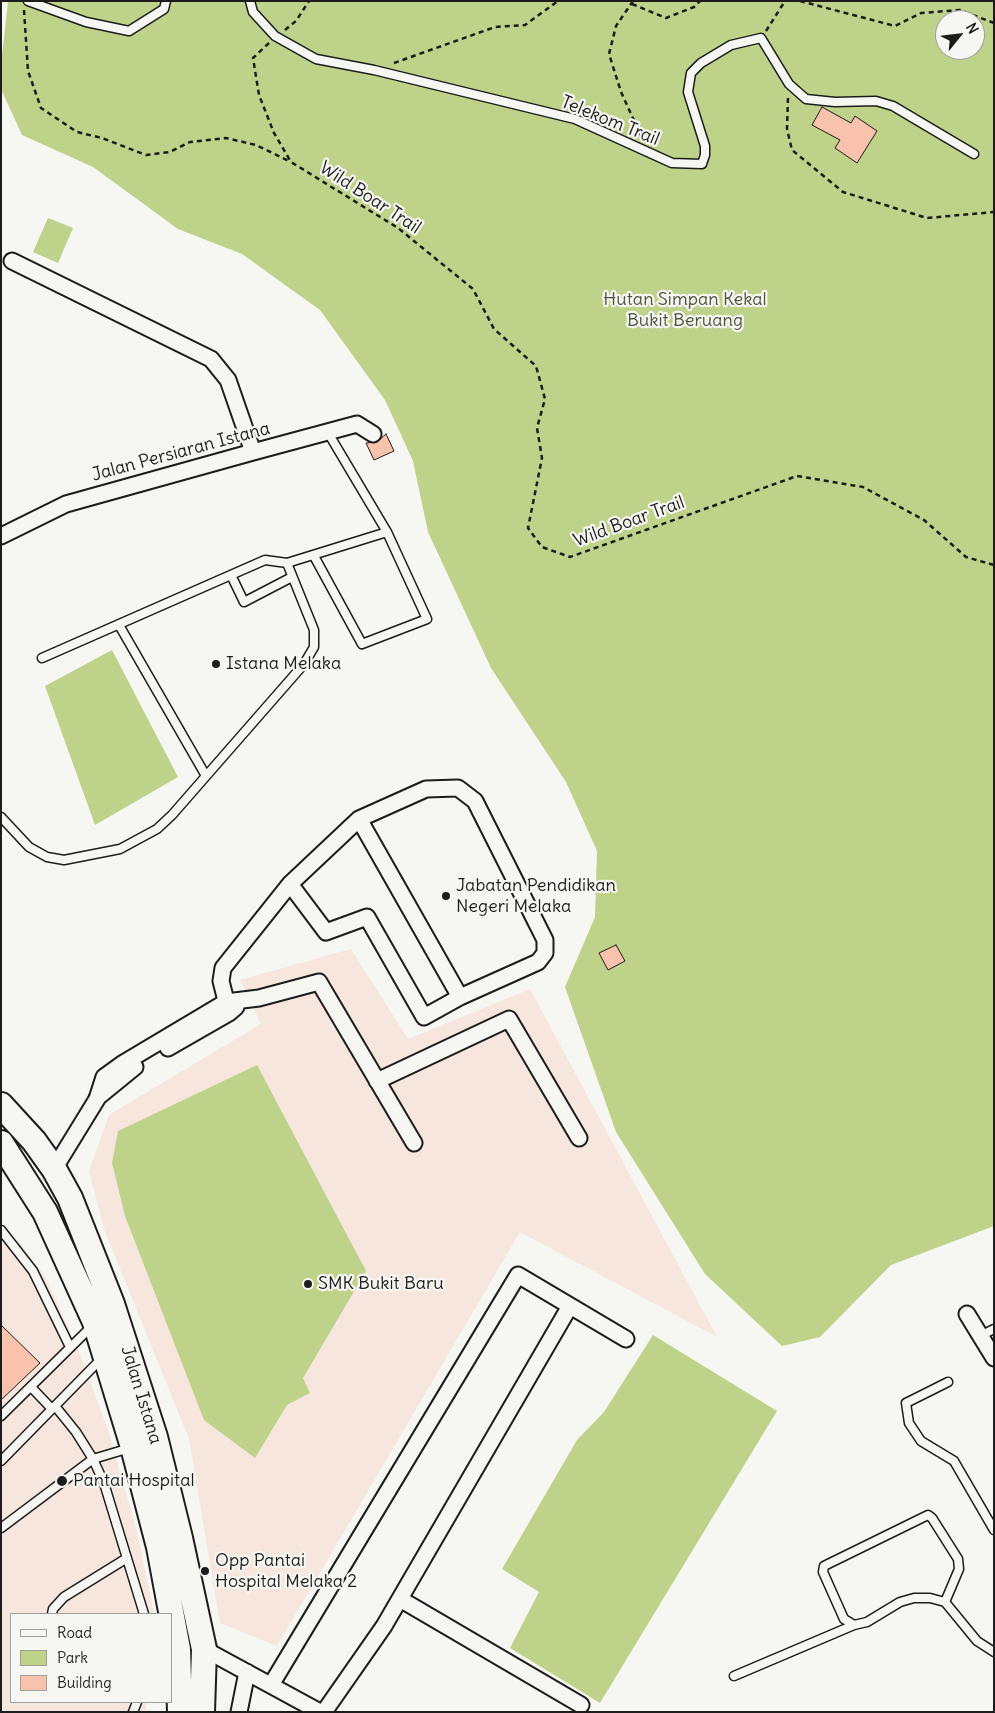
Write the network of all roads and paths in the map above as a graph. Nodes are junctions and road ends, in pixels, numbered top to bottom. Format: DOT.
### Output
graph roads {
  1 [pos="166,1"];
  2 [pos="250,1"];
  3 [pos="309,1"];
  4 [pos="558,1"];
  5 [pos="700,1"];
  6 [pos="785,1"];
  7 [pos="800,1"];
  8 [pos="633,3"];
  9 [pos="26,4"];
  10 [pos="994,23"];
  11 [pos="276,36"];
  12 [pos="761,38"];
  13 [pos="374,70"];
  14 [pos="788,84"];
  15 [pos="646,151"];
  16 [pos="974,154"];
  17 [pos="291,162"];
  18 [pos="994,212"];
  19 [pos="12,260"];
  20 [pos="327,431"];
  21 [pos="373,434"];
  22 [pos="253,452"];
  23 [pos="387,532"];
  24 [pos="1,536"];
  25 [pos="314,556"];
  26 [pos="286,563"];
  27 [pos="994,565"];
  28 [pos="231,575"];
  29 [pos="292,577"];
  30 [pos="119,625"];
  31 [pos="42,658"];
  32 [pos="206,776"];
  33 [pos="1,817"];
  34 [pos="359,819"];
  35 [pos="290,884"];
  36 [pos="460,997"];
  37 [pos="228,1007"];
  38 [pos="377,1081"];
  39 [pos="1,1105"];
  40 [pos="1,1128"];
  41 [pos="579,1138"];
  42 [pos="1,1143"];
  43 [pos="414,1143"];
  44 [pos="54,1169"];
  45 [pos="1,1230"];
  46 [pos="78,1280"];
  47 [pos="570,1306"];
  48 [pos="967,1314"];
  49 [pos="95,1322"];
  50 [pos="994,1329"];
  51 [pos="980,1336"];
  52 [pos="626,1339"];
  53 [pos="70,1347"];
  54 [pos="114,1347"];
  55 [pos="994,1358"];
  56 [pos="948,1382"];
  57 [pos="30,1387"];
  58 [pos="53,1408"];
  59 [pos="1,1416"];
  60 [pos="144,1442"];
  61 [pos="93,1459"];
  62 [pos="1,1461"];
  63 [pos="1,1528"];
  64 [pos="994,1530"];
  65 [pos="127,1558"];
  66 [pos="400,1599"];
  67 [pos="945,1602"];
  68 [pos="52,1613"];
  69 [pos="144,1613"];
  70 [pos="171,1613"];
  71 [pos="172,1617"];
  72 [pos="854,1625"];
  73 [pos="204,1649"];
  74 [pos="994,1652"];
  75 [pos="247,1672"];
  76 [pos="734,1676"];
  77 [pos="271,1685"];
  78 [pos="581,1705"];
  79 [pos="180,1712"];
  80 [pos="202,1712"];
  81 [pos="239,1712"];
  82 [pos="321,1712"];
  1 -- 9 [label="lane"];
  2 -- 11 [label="lane, Telekom Trail"];
  3 -- 11 [label="path"];
  4 -- 13 [label="path"];
  5 -- 8 [label="path"];
  6 -- 12 [label="path"];
  7 -- 10 [label="path"];
  8 -- 15 [label="path"];
  9 -- 17 [label="path"];
  11 -- 13 [label="lane, Telekom Trail"];
  11 -- 17 [label="path, Wild Boar Trail"];
  12 -- 14 [label="lane"];
  12 -- 15 [label="lane, Telekom Trail"];
  13 -- 15 [label="lane, Telekom Trail"];
  14 -- 16 [label="lane"];
  14 -- 18 [label="path"];
  17 -- 27 [label="path, Wild Boar Trail"];
  19 -- 22 [label="street"];
  20 -- 21 [label="street, Jalan Persiaran Istana"];
  20 -- 22 [label="street, Jalan Persiaran Istana"];
  20 -- 23 [label="lane"];
  22 -- 24 [label="street, Jalan Persiaran Istana"];
  23 -- 25 [label="lane"];
  23 -- 25 [label="lane"];
  25 -- 26 [label="lane"];
  26 -- 28 [label="lane"];
  26 -- 29 [label="lane"];
  28 -- 29 [label="lane"];
  28 -- 30 [label="lane"];
  29 -- 32 [label="lane"];
  30 -- 31 [label="lane"];
  30 -- 32 [label="lane"];
  32 -- 33 [label="lane"];
  34 -- 35 [label="street"];
  34 -- 36 [label="street"];
  34 -- 36 [label="street"];
  35 -- 36 [label="street"];
  35 -- 37 [label="street"];
  37 -- 38 [label="street"];
  37 -- 44 [label="street"];
  38 -- 41 [label="street"];
  38 -- 43 [label="street"];
  39 -- 44 [label="main road, Jalan Istana"];
  40 -- 44 [label="main road"];
  42 -- 46 [label="main road, Jalan Istana"];
  44 -- 46 [label="main road"];
  44 -- 54 [label="main road, Jalan Istana"];
  45 -- 53 [label="lane"];
  46 -- 49 [label="main road, Jalan Istana"];
  47 -- 52 [label="street"];
  47 -- 66 [label="street"];
  47 -- 77 [label="street"];
  48 -- 51 [label="street"];
  49 -- 53 [label="lane"];
  49 -- 54 [label="main road, Jalan Istana"];
  50 -- 51 [label="lane"];
  51 -- 55 [label="street"];
  53 -- 57 [label="lane"];
  54 -- 58 [label="lane"];
  54 -- 60 [label="main road, Jalan Istana"];
  56 -- 64 [label="lane"];
  57 -- 58 [label="lane"];
  57 -- 59 [label="lane"];
  58 -- 61 [label="lane"];
  58 -- 62 [label="lane"];
  60 -- 61 [label="lane"];
  60 -- 70 [label="main road, Jalan Istana"];
  60 -- 73 [label="main road, Jalan Istana"];
  61 -- 63 [label="lane"];
  61 -- 65 [label="lane"];
  65 -- 68 [label="lane"];
  65 -- 69 [label="lane"];
  66 -- 78 [label="street"];
  66 -- 82 [label="street"];
  67 -- 72 [label="lane"];
  67 -- 72 [label="lane"];
  67 -- 74 [label="lane"];
  71 -- 79 [label="main road, Jalan Istana"];
  72 -- 76 [label="lane"];
  73 -- 75 [label="street"];
  73 -- 80 [label="main road, Jalan Istana"];
  75 -- 77 [label="street"];
  75 -- 81 [label="street"];
  77 -- 82 [label="street"];
}
